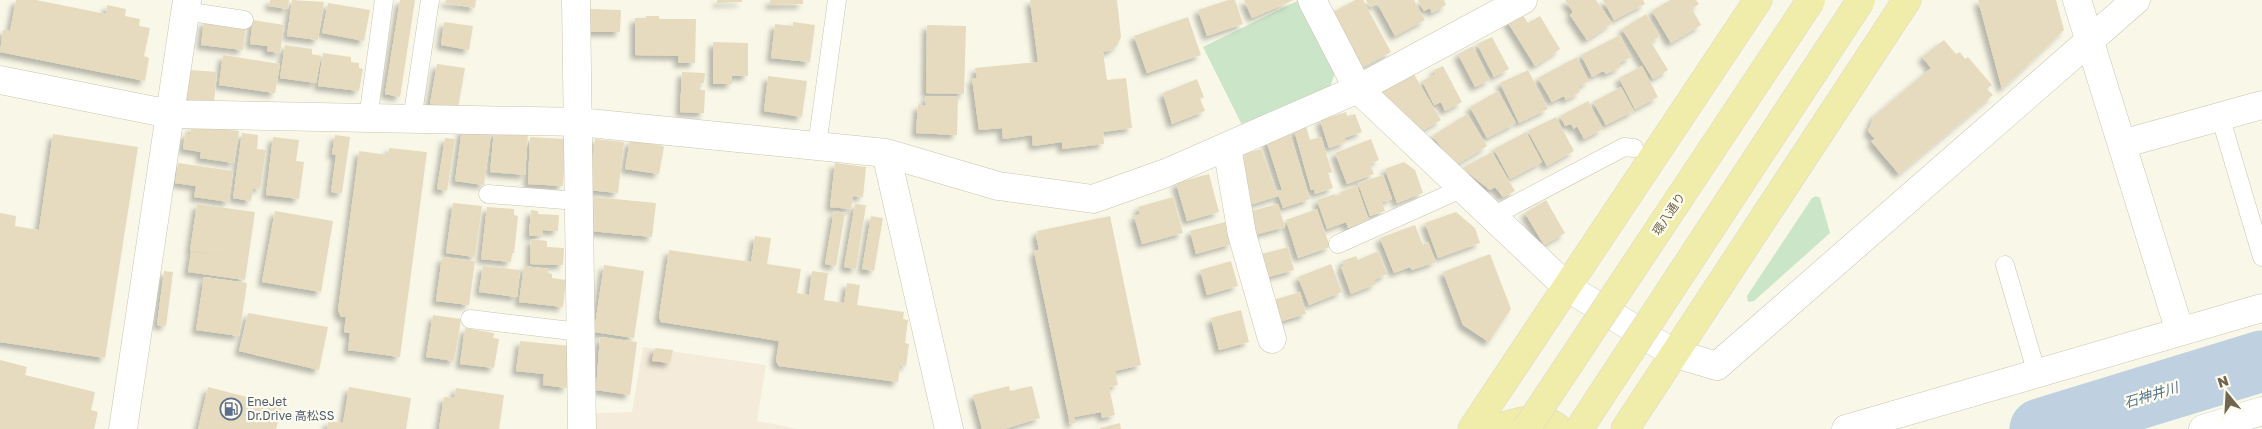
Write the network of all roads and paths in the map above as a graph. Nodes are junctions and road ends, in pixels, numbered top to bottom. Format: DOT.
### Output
graph roads {
  1 [pos="384,0"];
  2 [pos="430,0"];
  3 [pos="576,0"];
  4 [pos="837,0"];
  5 [pos="1312,0"];
  6 [pos="1523,0"];
  7 [pos="1758,0"];
  8 [pos="1811,0"];
  9 [pos="1861,0"];
  10 [pos="1907,0"];
  11 [pos="2076,0"];
  12 [pos="2136,0"];
  13 [pos="186,5"];
  14 [pos="244,20"];
  15 [pos="2090,40"];
  16 [pos="0,80"];
  17 [pos="1358,89"];
  18 [pos="2262,105"];
  19 [pos="170,114"];
  20 [pos="2220,116"];
  21 [pos="368,119"];
  22 [pos="412,120"];
  23 [pos="579,122"];
  24 [pos="2122,144"];
  25 [pos="817,146"];
  26 [pos="1227,147"];
  27 [pos="1634,148"];
  28 [pos="886,153"];
  29 [pos="1463,188"];
  30 [pos="488,194"];
  31 [pos="577,200"];
  32 [pos="1493,216"];
  33 [pos="1338,244"];
  34 [pos="2262,256"];
  35 [pos="2005,265"];
  36 [pos="1567,287"];
  37 [pos="2262,308"];
  38 [pos="470,319"];
  39 [pos="580,332"];
  40 [pos="2180,332"];
  41 [pos="1272,339"];
  42 [pos="1673,353"];
  43 [pos="2037,374"];
  44 [pos="2262,411"];
  45 [pos="123,429"];
  46 [pos="582,429"];
  47 [pos="949,429"];
  48 [pos="1472,429"];
  49 [pos="1495,429"];
  50 [pos="1526,429"];
  51 [pos="1559,429"];
  52 [pos="1579,429"];
  53 [pos="1625,429"];
  54 [pos="1846,429"];
  55 [pos="2203,429"];
  1 -- 21 [label="lane"];
  2 -- 22 [label="lane"];
  3 -- 23 [label="street"];
  4 -- 25 [label="lane"];
  5 -- 17 [label="street"];
  6 -- 17 [label="street"];
  7 -- 36 [label="main road"];
  8 -- 50 [label="main road, 環八通り, bridge"];
  9 -- 52 [label="main road, bridge"];
  10 -- 42 [label="main road"];
  11 -- 15 [label="street"];
  12 -- 15 [label="street"];
  13 -- 14 [label="lane"];
  13 -- 19 [label="street"];
  15 -- 24 [label="street"];
  15 -- 42 [label="street"];
  16 -- 19 [label="street"];
  17 -- 26 [label="street"];
  17 -- 29 [label="street"];
  18 -- 20 [label="street"];
  19 -- 21 [label="street"];
  19 -- 45 [label="street"];
  20 -- 24 [label="street"];
  20 -- 34 [label="lane"];
  21 -- 22 [label="street"];
  22 -- 23 [label="street"];
  23 -- 25 [label="street"];
  23 -- 31 [label="street"];
  24 -- 40 [label="street"];
  25 -- 28 [label="street"];
  26 -- 28 [label="street"];
  26 -- 41 [label="street"];
  27 -- 32 [label="lane"];
  28 -- 47 [label="street"];
  29 -- 32 [label="street"];
  29 -- 33 [label="lane"];
  30 -- 31 [label="lane"];
  31 -- 39 [label="street"];
  32 -- 36 [label="street"];
  35 -- 43 [label="lane"];
  36 -- 42 [label="street"];
  36 -- 48 [label="main road"];
  37 -- 40 [label="street"];
  38 -- 39 [label="lane"];
  39 -- 46 [label="street"];
  40 -- 43 [label="street"];
  42 -- 53 [label="main road"];
  43 -- 54 [label="street"];
  44 -- 55 [label="street"];
  49 -- 51 [label="main road"];
}
